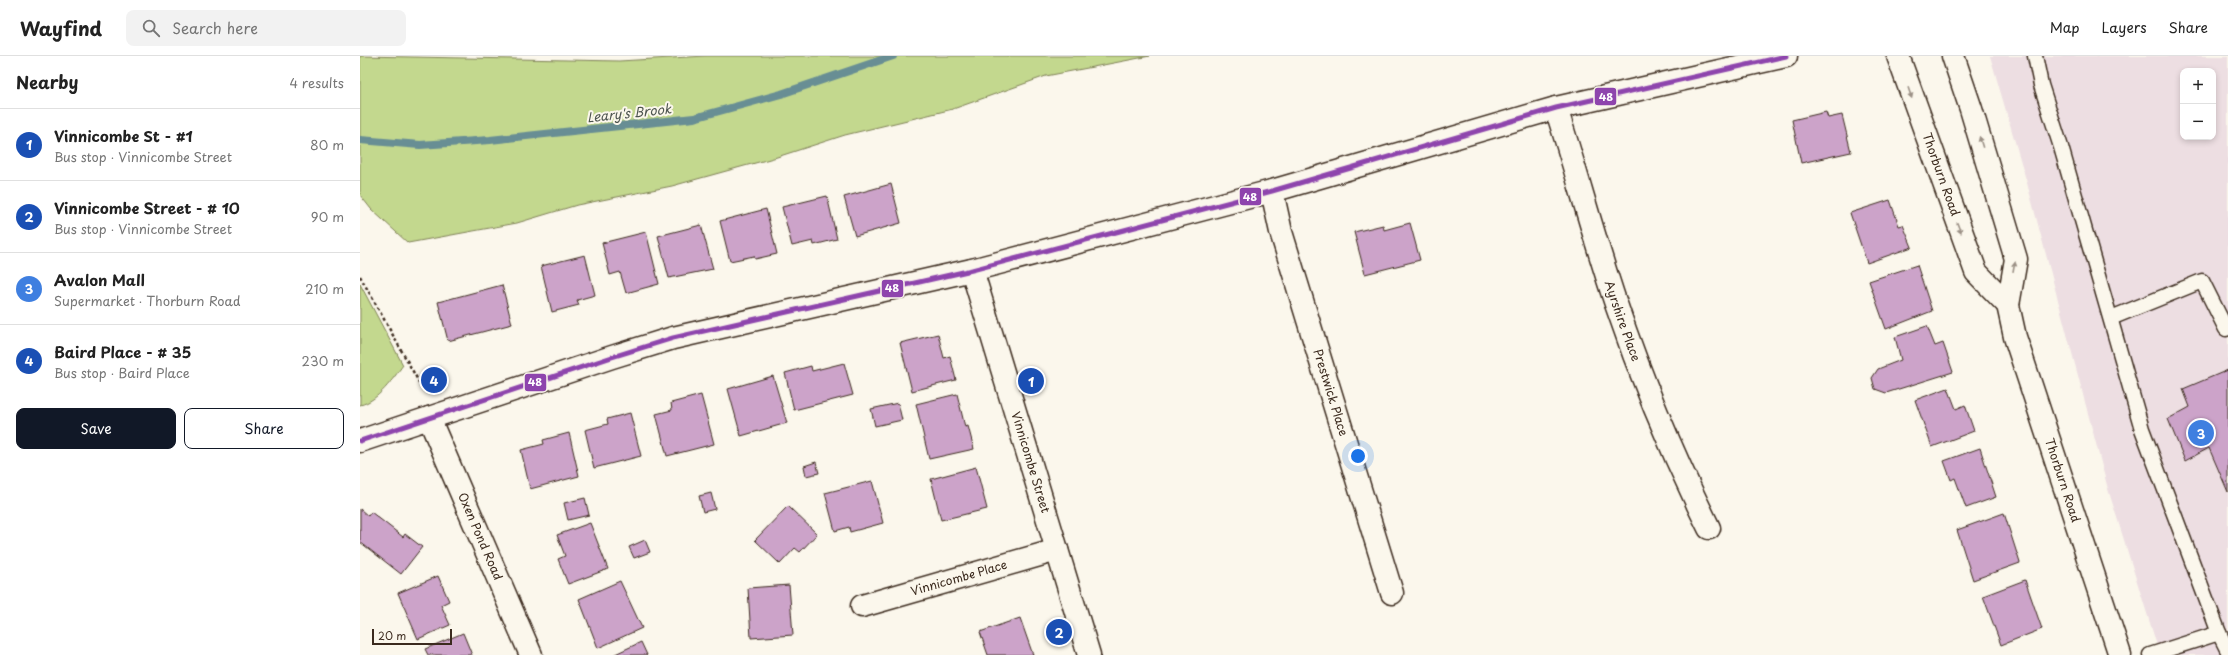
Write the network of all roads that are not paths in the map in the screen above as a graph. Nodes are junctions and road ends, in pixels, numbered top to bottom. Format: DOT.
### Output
graph roads {
  1 [pos="1786,56"];
  2 [pos="1898,56"];
  3 [pos="1953,56"];
  4 [pos="2035,56"];
  5 [pos="1556,108"];
  6 [pos="1272,191"];
  7 [pos="972,270"];
  8 [pos="2008,305"];
  9 [pos="2110,318"];
  10 [pos="2228,328"];
  11 [pos="429,418"];
  12 [pos="360,441"];
  13 [pos="1709,528"];
  14 [pos="1057,550"];
  15 [pos="1392,593"];
  16 [pos="862,606"];
  17 [pos="2219,633"];
  18 [pos="2228,651"];
  19 [pos="531,655"];
  20 [pos="1089,655"];
  21 [pos="2120,655"];
  22 [pos="2150,655"];
  1 -- 5 [label="street"];
  2 -- 8 [label="street, Thorburn Road, one-way"];
  8 -- 3 [label="street, Thorburn Road, one-way"];
  4 -- 9 [label="lane"];
  5 -- 6 [label="street"];
  5 -- 13 [label="street, Ayrshire Place"];
  6 -- 7 [label="street"];
  6 -- 15 [label="street, Prestwick Place"];
  7 -- 11 [label="street"];
  7 -- 14 [label="street, Vinnicombe Street"];
  8 -- 21 [label="street, Thorburn Road"];
  9 -- 10 [label="lane"];
  9 -- 17 [label="lane"];
  11 -- 12 [label="street"];
  11 -- 19 [label="street, Oxen Pond Road"];
  14 -- 16 [label="street, Vinnicombe Place"];
  14 -- 20 [label="street, Vinnicombe Street"];
  17 -- 18 [label="lane"];
  17 -- 22 [label="lane"];
}
